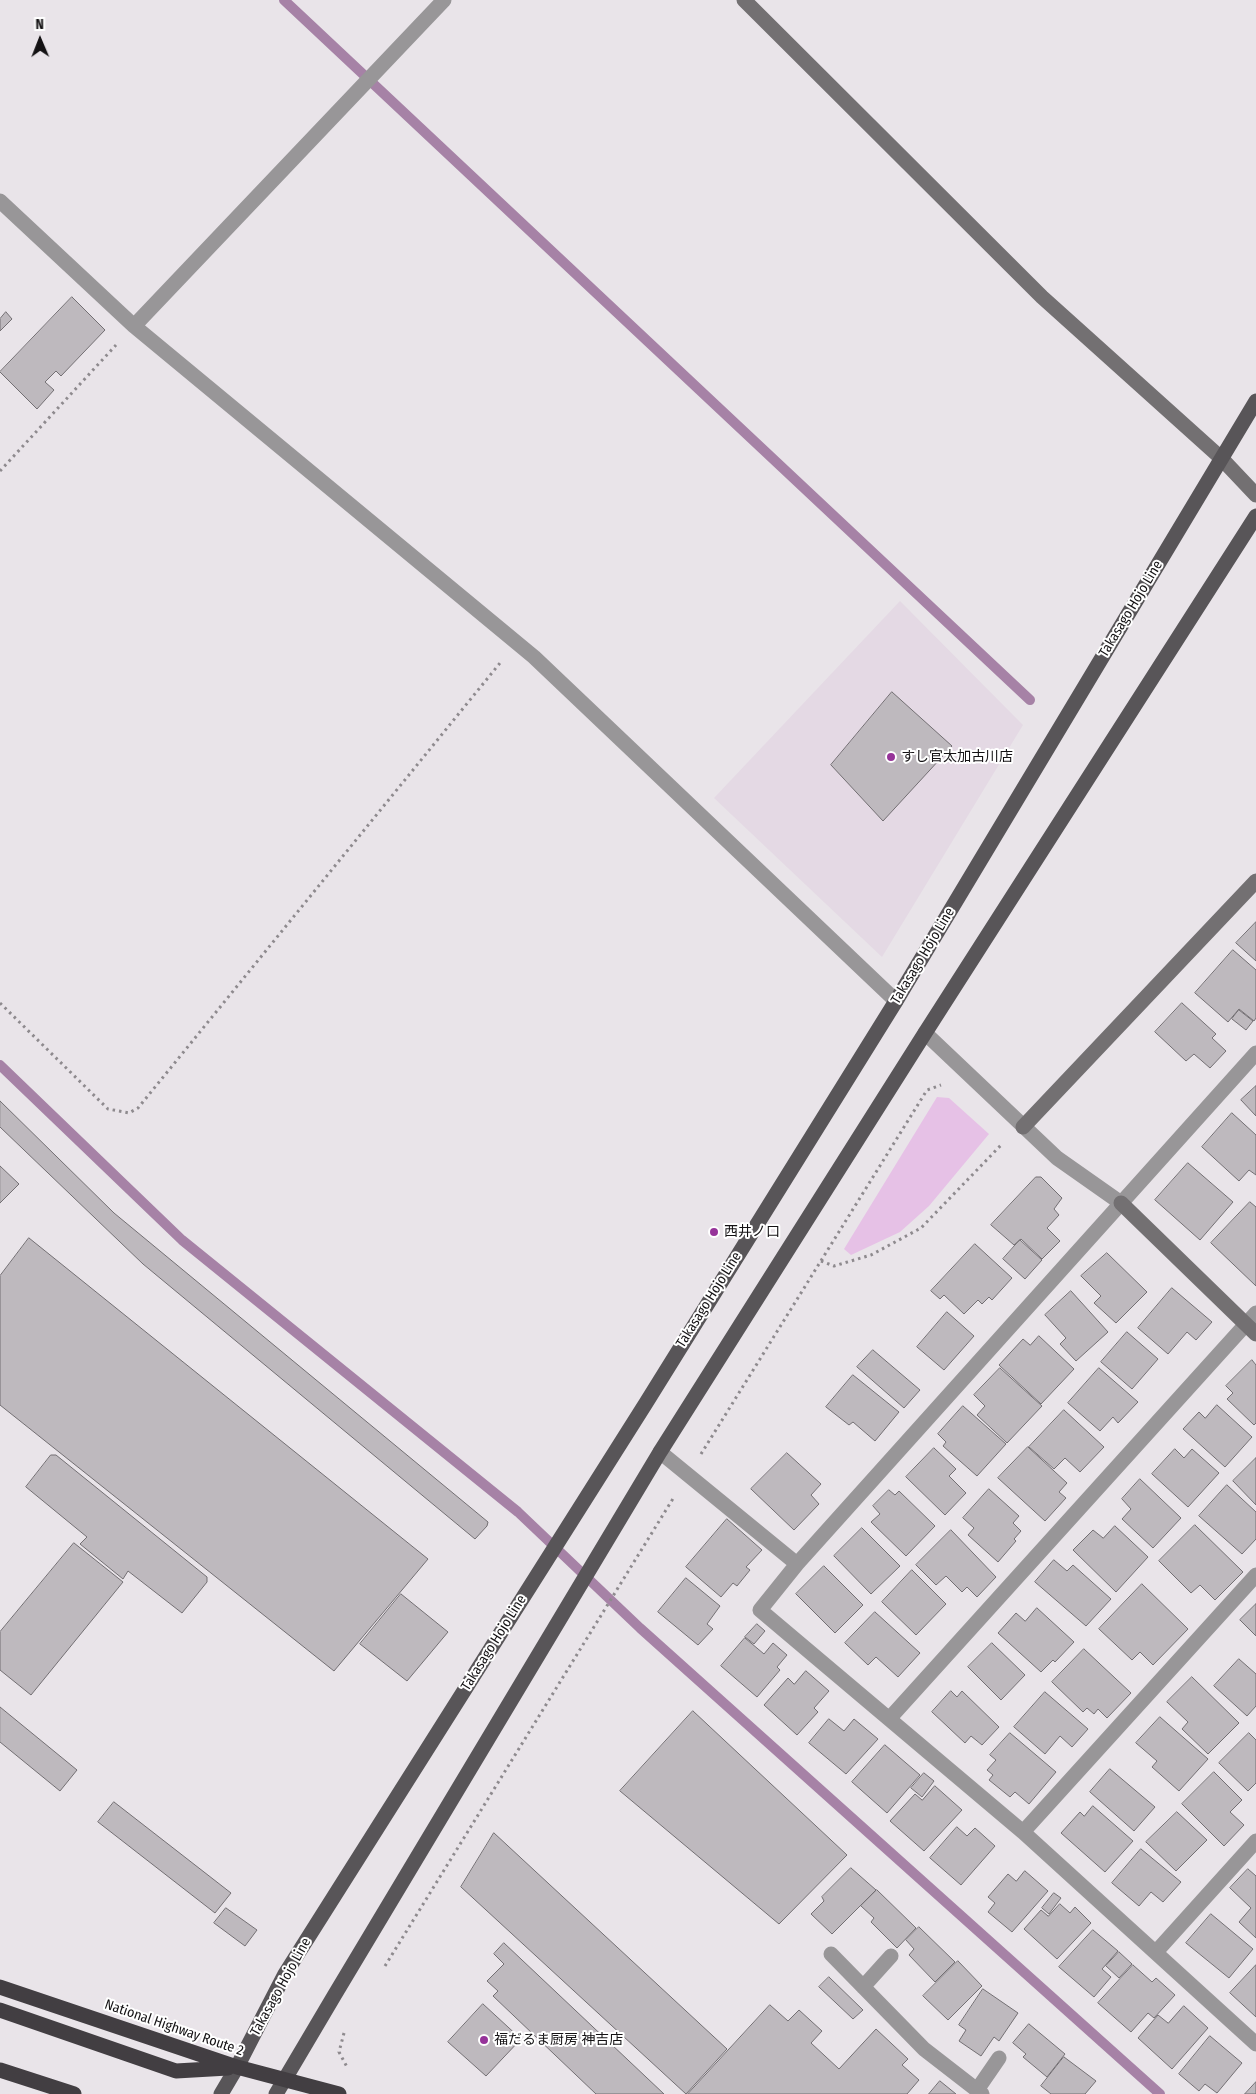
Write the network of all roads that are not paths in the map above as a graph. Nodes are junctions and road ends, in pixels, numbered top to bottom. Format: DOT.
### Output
graph roads {
  1 [pos="444,0"];
  2 [pos="744,0"];
  3 [pos="0,201"];
  4 [pos="134,326"];
  5 [pos="1256,401"];
  6 [pos="1221,458"];
  7 [pos="1256,495"];
  8 [pos="1256,516"];
  9 [pos="1256,881"];
  10 [pos="896,1001"];
  11 [pos="925,1033"];
  12 [pos="1256,1053"];
  13 [pos="1023,1127"];
  14 [pos="1121,1203"];
  15 [pos="1253,1324"];
  16 [pos="660,1452"];
  17 [pos="797,1564"];
  18 [pos="1256,1575"];
  19 [pos="889,1719"];
  20 [pos="1023,1832"];
  21 [pos="1256,1841"];
  22 [pos="1156,1952"];
  23 [pos="831,1954"];
  24 [pos="891,1956"];
  25 [pos="0,1987"];
  26 [pos="863,1987"];
  27 [pos="0,2010"];
  28 [pos="1256,2044"];
  29 [pos="999,2058"];
  30 [pos="237,2068"];
  31 [pos="0,2070"];
  32 [pos="285,2079"];
  33 [pos="980,2092"];
  34 [pos="74,2094"];
  35 [pos="220,2094"];
  36 [pos="276,2094"];
  37 [pos="306,2094"];
  38 [pos="337,2094"];
  1 -- 4 [label="street"];
  2 -- 6 [label="street"];
  3 -- 4 [label="street"];
  4 -- 10 [label="street"];
  5 -- 6 [label="main road, Takasago Hojo Line"];
  6 -- 7 [label="street"];
  6 -- 10 [label="main road, Takasago Hojo Line"];
  8 -- 11 [label="main road"];
  9 -- 13 [label="street"];
  10 -- 30 [label="main road, Takasago Hojo Line"];
  11 -- 13 [label="street"];
  11 -- 16 [label="main road"];
  12 -- 14 [label="street"];
  13 -- 14 [label="street"];
  14 -- 15 [label="street"];
  14 -- 17 [label="street"];
  15 -- 19 [label="street"];
  16 -- 17 [label="street"];
  16 -- 32 [label="main road"];
  17 -- 19 [label="street"];
  18 -- 20 [label="street"];
  19 -- 20 [label="street"];
  20 -- 22 [label="street"];
  21 -- 22 [label="street"];
  22 -- 28 [label="street"];
  23 -- 26 [label="street"];
  24 -- 26 [label="street"];
  25 -- 30 [label="highway, National Highway Route 2"];
  26 -- 33 [label="street"];
  27 -- 30 [label="highway"];
  29 -- 33 [label="street"];
  30 -- 32 [label="highway, National Highway Route 2"];
  30 -- 35 [label="main road, Takasago Hojo Line"];
  31 -- 34 [label="highway"];
  32 -- 36 [label="main road"];
  32 -- 37 [label="highway"];
  32 -- 38 [label="highway, National Highway Route 2"];
}
